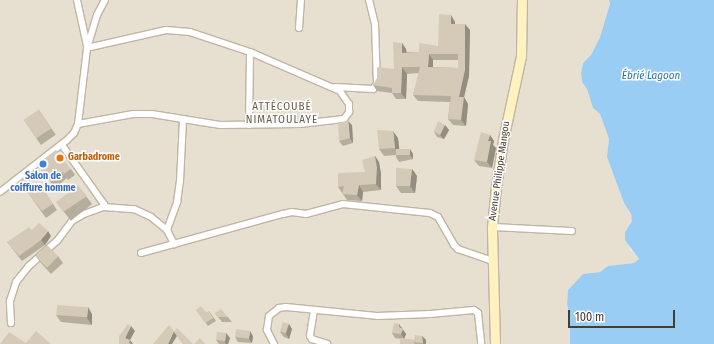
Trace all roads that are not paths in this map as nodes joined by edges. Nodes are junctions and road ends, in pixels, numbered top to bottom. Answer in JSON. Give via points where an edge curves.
{"nodes":[{"id":1,"x":77,"y":0,"type":"edge"},
{"id":2,"x":105,"y":0,"type":"edge"},
{"id":3,"x":301,"y":0,"type":"edge"},
{"id":4,"x":369,"y":0,"type":"edge"},
{"id":5,"x":522,"y":0,"type":"edge"},
{"id":6,"x":299,"y":28,"type":"dead end"},
{"id":7,"x":88,"y":48,"type":"junction"},
{"id":8,"x":250,"y":52,"type":"junction"},
{"id":9,"x":330,"y":87,"type":"junction"},
{"id":10,"x":183,"y":119,"type":"junction"},
{"id":11,"x":78,"y":124,"type":"junction"},
{"id":12,"x":249,"y":125,"type":"junction"},
{"id":13,"x":62,"y":145,"type":"junction"},
{"id":14,"x":0,"y":192,"type":"edge"},
{"id":15,"x":103,"y":207,"type":"junction"},
{"id":16,"x":492,"y":227,"type":"junction"},
{"id":17,"x":167,"y":230,"type":"junction"},
{"id":18,"x":572,"y":231,"type":"dead end"},
{"id":19,"x":174,"y":244,"type":"junction"},
{"id":20,"x":141,"y":253,"type":"dead end"},
{"id":21,"x":494,"y":261,"type":"junction"},
{"id":22,"x":314,"y":310,"type":"junction"},
{"id":23,"x":10,"y":323,"type":"dead end"},
{"id":24,"x":274,"y":344,"type":"edge"},
{"id":25,"x":327,"y":344,"type":"edge"},
{"id":26,"x":481,"y":344,"type":"edge"},
{"id":27,"x":495,"y":344,"type":"edge"}],
"edges":[{"from":1,"to":7,"type":"street"},
{"from":2,"to":7,"type":"street","via":[[97,15]]},
{"from":3,"to":6,"type":"street"},
{"from":4,"to":9,"type":"street","via":[[375,24],[377,84],[373,89],[364,90]]},
{"from":5,"to":16,"type":"street","name":"Avenue Philippe Mangou","via":[[521,56],[503,140]]},
{"from":7,"to":8,"type":"street","via":[[166,30],[190,32]]},
{"from":7,"to":11,"type":"street"},
{"from":8,"to":9,"type":"street"},
{"from":8,"to":12,"type":"street"},
{"from":9,"to":12,"type":"street","via":[[340,91],[349,104],[349,112],[344,119],[300,124]]},
{"from":10,"to":11,"type":"street","via":[[133,114]]},
{"from":10,"to":12,"type":"street"},
{"from":10,"to":17,"type":"street","via":[[177,202]]},
{"from":11,"to":13,"type":"street","via":[[71,137]]},
{"from":13,"to":14,"type":"street"},
{"from":13,"to":15,"type":"street","via":[[104,204]]},
{"from":15,"to":17,"type":"street","via":[[134,209],[151,217]]},
{"from":15,"to":23,"type":"street","via":[[72,222],[53,245],[21,275],[12,291]]},
{"from":16,"to":18,"type":"street"},
{"from":16,"to":21,"type":"street","name":"Avenue Philippe Mangou"},
{"from":17,"to":19,"type":"street"},
{"from":19,"to":20,"type":"street"},
{"from":19,"to":21,"type":"street","via":[[283,214],[306,214],[343,204],[430,213],[438,217],[458,249]]},
{"from":21,"to":27,"type":"street","name":"Avenue Philippe Mangou"},
{"from":22,"to":24,"type":"street","via":[[286,307],[273,311],[269,316],[267,330]]},
{"from":22,"to":25,"type":"street","via":[[310,336]]},
{"from":22,"to":26,"type":"street","via":[[377,316],[474,310],[478,313]]}]}
